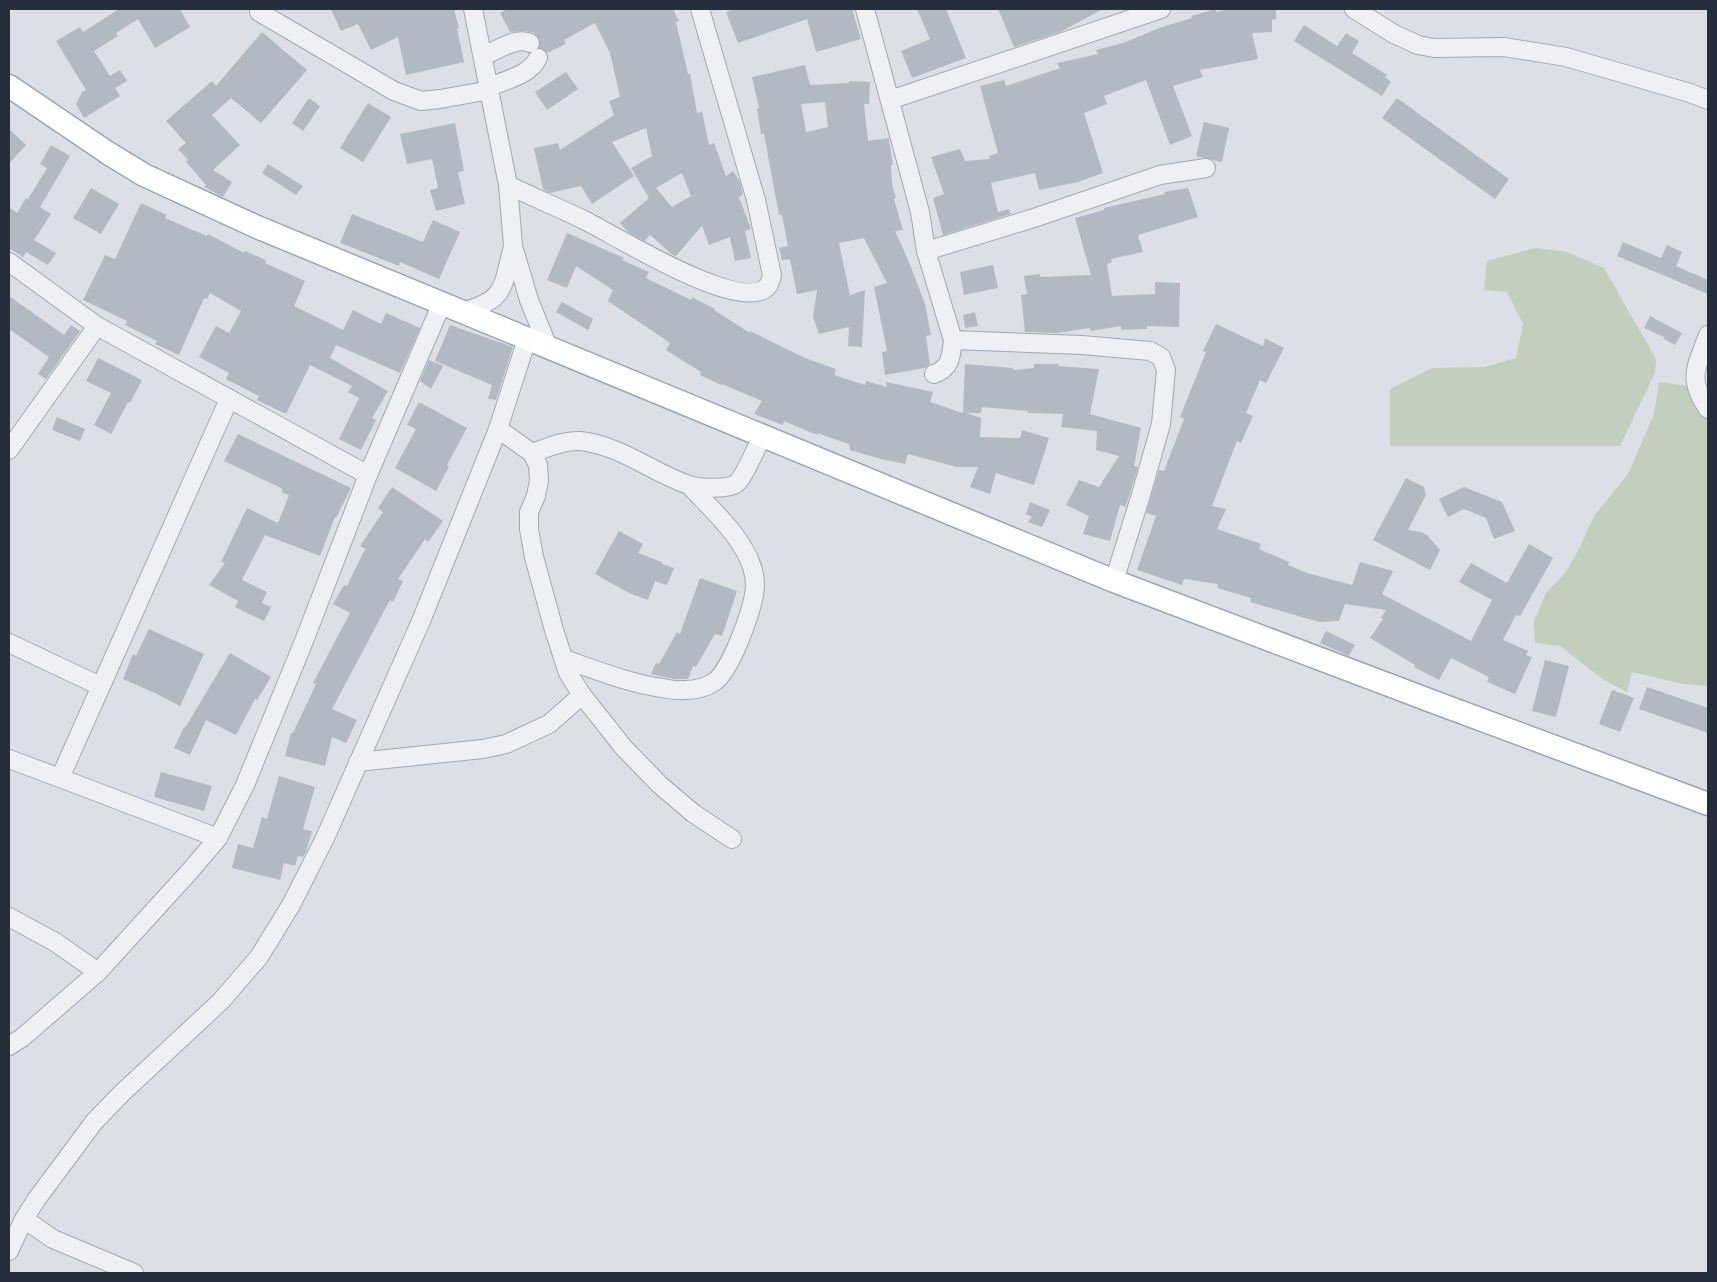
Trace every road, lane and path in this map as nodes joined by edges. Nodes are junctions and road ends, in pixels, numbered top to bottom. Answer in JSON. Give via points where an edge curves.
{"nodes":[{"id":1,"x":473,"y":9,"type":"edge"},
{"id":2,"x":700,"y":9,"type":"edge"},
{"id":3,"x":865,"y":9,"type":"edge"},
{"id":4,"x":1161,"y":9,"type":"edge"},
{"id":5,"x":1354,"y":9,"type":"edge"},
{"id":6,"x":259,"y":12,"type":"dead end"},
{"id":7,"x":483,"y":56,"type":"junction"},
{"id":8,"x":9,"y":86,"type":"edge"},
{"id":9,"x":489,"y":88,"type":"junction"},
{"id":10,"x":890,"y":100,"type":"junction"},
{"id":11,"x":1708,"y":100,"type":"edge"},
{"id":12,"x":1206,"y":168,"type":"dead end"},
{"id":13,"x":508,"y":185,"type":"junction"},
{"id":14,"x":513,"y":246,"type":"junction"},
{"id":15,"x":926,"y":251,"type":"junction"},
{"id":16,"x":9,"y":262,"type":"edge"},
{"id":17,"x":442,"y":303,"type":"junction"},
{"id":18,"x":464,"y":311,"type":"junction"},
{"id":19,"x":97,"y":326,"type":"junction"},
{"id":20,"x":1708,"y":336,"type":"edge"},
{"id":21,"x":527,"y":338,"type":"junction"},
{"id":22,"x":953,"y":340,"type":"junction"},
{"id":23,"x":548,"y":346,"type":"junction"},
{"id":24,"x":934,"y":374,"type":"dead end"},
{"id":25,"x":229,"y":399,"type":"junction"},
{"id":26,"x":1708,"y":409,"type":"edge"},
{"id":27,"x":498,"y":429,"type":"junction"},
{"id":28,"x":762,"y":436,"type":"junction"},
{"id":29,"x":9,"y":450,"type":"edge"},
{"id":30,"x":532,"y":453,"type":"junction"},
{"id":31,"x":368,"y":475,"type":"junction"},
{"id":32,"x":690,"y":486,"type":"junction"},
{"id":33,"x":1114,"y":581,"type":"junction"},
{"id":34,"x":9,"y":643,"type":"edge"},
{"id":35,"x":564,"y":659,"type":"junction"},
{"id":36,"x":100,"y":686,"type":"junction"},
{"id":37,"x":582,"y":695,"type":"junction"},
{"id":38,"x":9,"y":759,"type":"edge"},
{"id":39,"x":358,"y":762,"type":"junction"},
{"id":40,"x":60,"y":778,"type":"junction"},
{"id":41,"x":1708,"y":804,"type":"edge"},
{"id":42,"x":218,"y":838,"type":"junction"},
{"id":43,"x":732,"y":839,"type":"dead end"},
{"id":44,"x":9,"y":917,"type":"edge"},
{"id":45,"x":98,"y":972,"type":"junction"},
{"id":46,"x":9,"y":1046,"type":"edge"},
{"id":47,"x":24,"y":1219,"type":"junction"},
{"id":48,"x":9,"y":1252,"type":"edge"},
{"id":49,"x":134,"y":1273,"type":"edge"}],
"edges":[{"from":1,"to":7,"type":"street"},
{"from":2,"to":13,"type":"street","via":[[756,200],[772,275],[769,285],[763,290],[750,292],[720,287],[670,267],[584,220]]},
{"from":3,"to":10,"type":"street"},
{"from":4,"to":10,"type":"street"},
{"from":5,"to":11,"type":"street","via":[[1418,45],[1434,48],[1504,47],[1566,57]]},
{"from":6,"to":9,"type":"street","via":[[394,91],[421,101]]},
{"from":7,"to":9,"type":"street"},
{"from":7,"to":9,"type":"street","via":[[524,40],[534,50],[534,66]]},
{"from":8,"to":17,"type":"main road","via":[[144,175],[257,227]]},
{"from":9,"to":13,"type":"street"},
{"from":10,"to":15,"type":"street","via":[[920,212]]},
{"from":12,"to":15,"type":"street","via":[[1160,175]]},
{"from":13,"to":14,"type":"street"},
{"from":14,"to":18,"type":"street","via":[[497,296],[490,303]]},
{"from":14,"to":23,"type":"street","via":[[529,300]]},
{"from":15,"to":22,"type":"street"},
{"from":16,"to":19,"type":"street"},
{"from":17,"to":18,"type":"main road"},
{"from":17,"to":31,"type":"street"},
{"from":18,"to":21,"type":"main road"},
{"from":19,"to":25,"type":"street"},
{"from":19,"to":29,"type":"street"},
{"from":20,"to":26,"type":"street","via":[[1695,376],[1698,394]]},
{"from":21,"to":23,"type":"main road"},
{"from":21,"to":27,"type":"street"},
{"from":22,"to":24,"type":"street","via":[[947,365]]},
{"from":22,"to":33,"type":"street","via":[[1092,346],[1150,351],[1161,357],[1166,370],[1161,424]]},
{"from":23,"to":28,"type":"main road"},
{"from":25,"to":31,"type":"street"},
{"from":25,"to":36,"type":"street"},
{"from":27,"to":30,"type":"street"},
{"from":27,"to":39,"type":"street","via":[[421,620]]},
{"from":28,"to":32,"type":"street","via":[[737,484],[728,488]]},
{"from":28,"to":33,"type":"main road"},
{"from":30,"to":32,"type":"street","via":[[579,441],[601,446]]},
{"from":30,"to":35,"type":"street","via":[[538,466],[539,480],[529,512],[529,529]]},
{"from":31,"to":42,"type":"street","via":[[245,785]]},
{"from":32,"to":35,"type":"street","via":[[729,529],[752,568],[753,600],[724,673],[699,689],[682,691],[639,684]]},
{"from":33,"to":41,"type":"main road"},
{"from":34,"to":36,"type":"street"},
{"from":35,"to":37,"type":"street","via":[[568,673]]},
{"from":36,"to":40,"type":"street"},
{"from":37,"to":39,"type":"street","via":[[549,724],[506,744]]},
{"from":37,"to":43,"type":"street","via":[[624,748],[660,785]]},
{"from":38,"to":40,"type":"street"},
{"from":39,"to":47,"type":"street","via":[[291,905],[259,957],[220,1001],[94,1122]]},
{"from":40,"to":42,"type":"street"},
{"from":42,"to":45,"type":"street"},
{"from":44,"to":45,"type":"street","via":[[55,942]]},
{"from":45,"to":46,"type":"street"},
{"from":47,"to":48,"type":"street"},
{"from":47,"to":49,"type":"street","via":[[52,1239]]}]}
